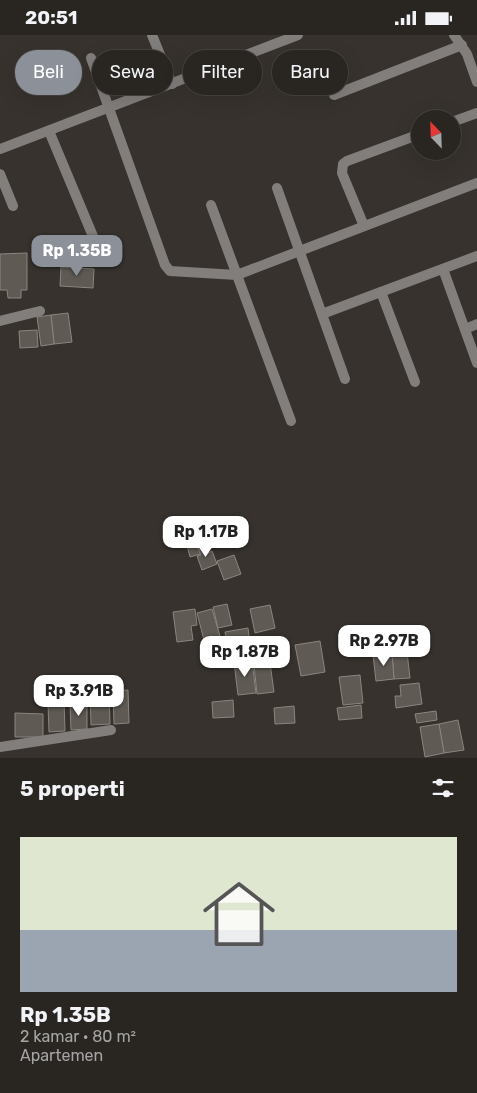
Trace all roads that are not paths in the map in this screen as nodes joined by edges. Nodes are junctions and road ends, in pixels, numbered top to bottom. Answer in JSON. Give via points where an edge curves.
{"nodes":[{"id":1,"x":152,"y":35,"type":"edge"},
{"id":2,"x":298,"y":35,"type":"edge"},
{"id":3,"x":454,"y":35,"type":"edge"},
{"id":4,"x":462,"y":45,"type":"junction"},
{"id":5,"x":158,"y":50,"type":"edge"},
{"id":6,"x":91,"y":58,"type":"dead end"},
{"id":7,"x":477,"y":82,"type":"edge"},
{"id":8,"x":173,"y":84,"type":"edge"},
{"id":9,"x":348,"y":90,"type":"edge"},
{"id":10,"x":144,"y":95,"type":"edge"},
{"id":11,"x":110,"y":108,"type":"junction"},
{"id":12,"x":477,"y":113,"type":"edge"},
{"id":13,"x":461,"y":119,"type":"edge"},
{"id":14,"x":49,"y":131,"type":"junction"},
{"id":15,"x":411,"y":137,"type":"edge"},
{"id":16,"x":0,"y":149,"type":"edge"},
{"id":17,"x":0,"y":174,"type":"edge"},
{"id":18,"x":477,"y":183,"type":"edge"},
{"id":19,"x":277,"y":188,"type":"dead end"},
{"id":20,"x":211,"y":205,"type":"dead end"},
{"id":21,"x":12,"y":207,"type":"dead end"},
{"id":22,"x":364,"y":226,"type":"junction"},
{"id":23,"x":300,"y":251,"type":"junction"},
{"id":24,"x":100,"y":253,"type":"dead end"},
{"id":25,"x":477,"y":256,"type":"edge"},
{"id":26,"x":443,"y":269,"type":"junction"},
{"id":27,"x":238,"y":275,"type":"junction"},
{"id":28,"x":381,"y":292,"type":"junction"},
{"id":29,"x":40,"y":311,"type":"dead end"},
{"id":30,"x":322,"y":315,"type":"junction"},
{"id":31,"x":0,"y":321,"type":"edge"},
{"id":32,"x":477,"y":324,"type":"edge"},
{"id":33,"x":465,"y":329,"type":"junction"},
{"id":34,"x":477,"y":363,"type":"edge"},
{"id":35,"x":345,"y":379,"type":"dead end"},
{"id":36,"x":415,"y":382,"type":"dead end"},
{"id":37,"x":290,"y":421,"type":"dead end"},
{"id":38,"x":111,"y":730,"type":"dead end"},
{"id":39,"x":0,"y":747,"type":"edge"}],
"edges":[{"from":1,"to":5,"type":"street"},
{"from":2,"to":8,"type":"street"},
{"from":3,"to":4,"type":"street"},
{"from":4,"to":7,"type":"street"},
{"from":4,"to":9,"type":"street"},
{"from":6,"to":11,"type":"street"},
{"from":10,"to":11,"type":"street"},
{"from":11,"to":14,"type":"street"},
{"from":11,"to":27,"type":"street","via":[[168,268]]},
{"from":12,"to":13,"type":"street"},
{"from":14,"to":16,"type":"street"},
{"from":14,"to":24,"type":"street"},
{"from":15,"to":22,"type":"street","via":[[343,164],[342,173]]},
{"from":17,"to":21,"type":"street"},
{"from":18,"to":22,"type":"street"},
{"from":19,"to":23,"type":"street"},
{"from":20,"to":27,"type":"street"},
{"from":22,"to":23,"type":"street"},
{"from":23,"to":27,"type":"street"},
{"from":23,"to":30,"type":"street"},
{"from":25,"to":26,"type":"street"},
{"from":26,"to":28,"type":"street"},
{"from":26,"to":33,"type":"street"},
{"from":27,"to":37,"type":"street"},
{"from":28,"to":30,"type":"street"},
{"from":28,"to":36,"type":"street"},
{"from":29,"to":31,"type":"street"},
{"from":30,"to":35,"type":"street"},
{"from":32,"to":33,"type":"street"},
{"from":33,"to":34,"type":"street"},
{"from":38,"to":39,"type":"street"}]}
